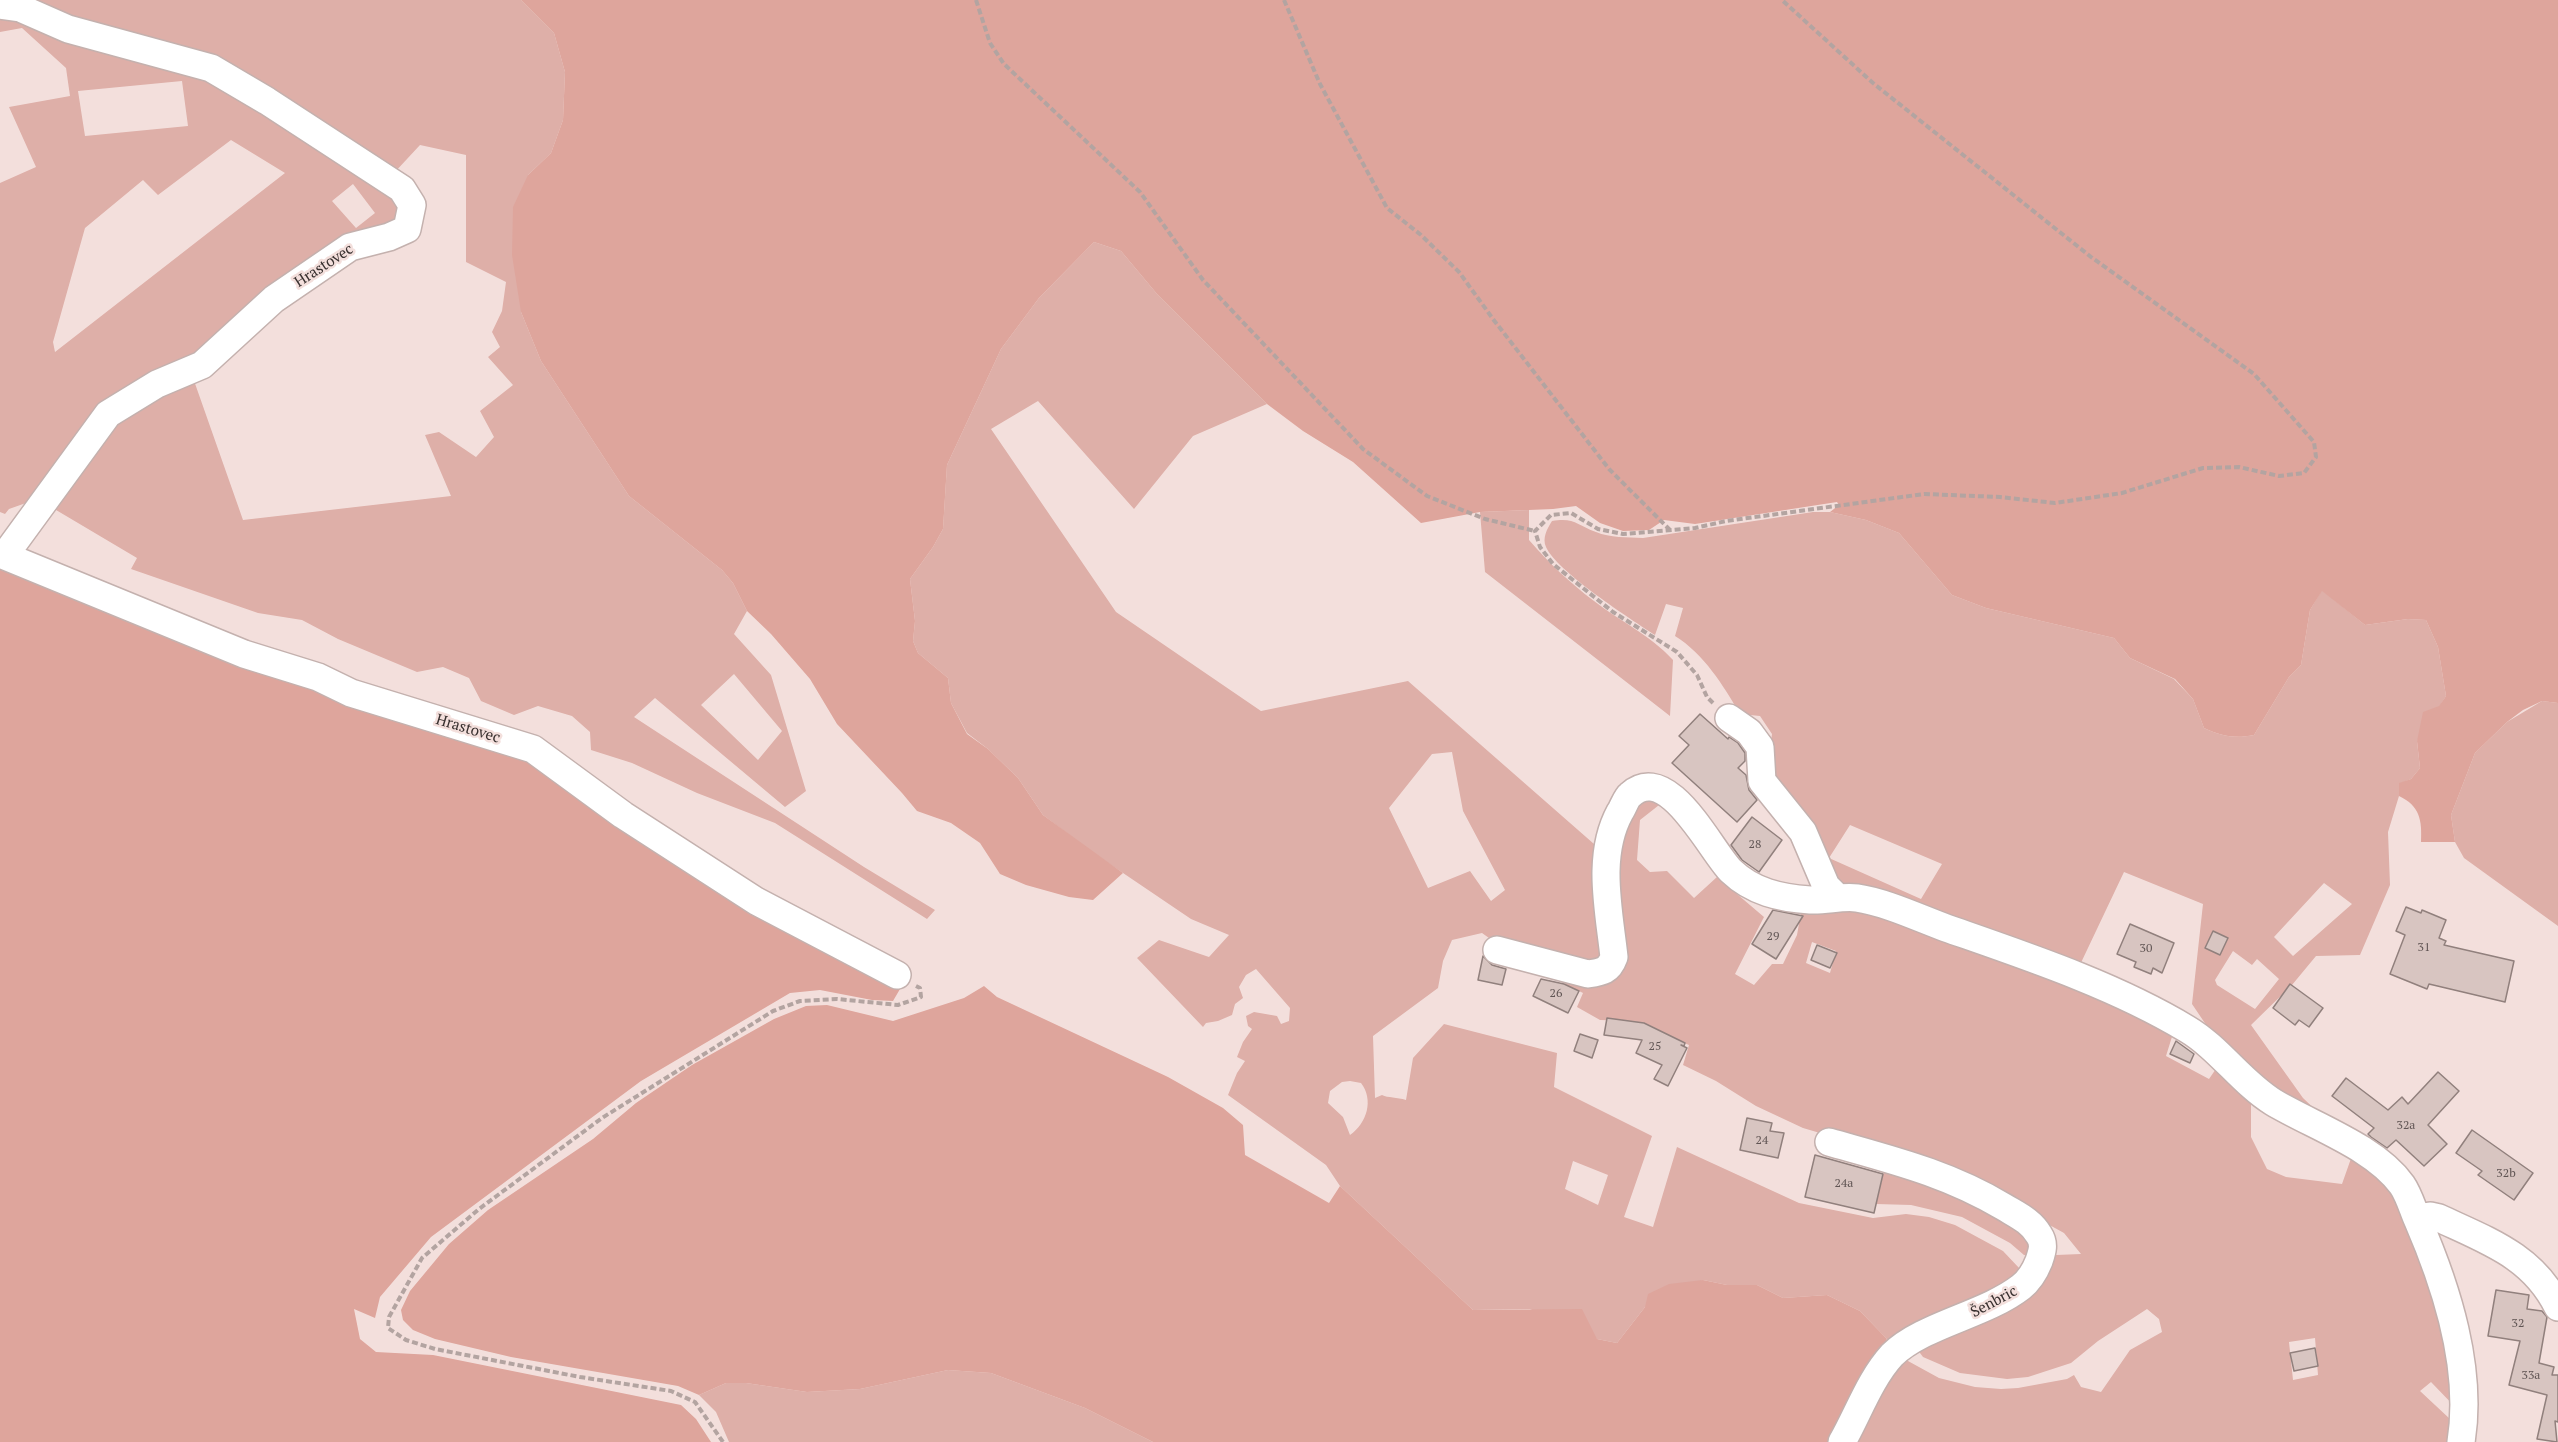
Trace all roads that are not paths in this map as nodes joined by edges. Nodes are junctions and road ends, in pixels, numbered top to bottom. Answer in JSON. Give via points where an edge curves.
{"nodes":[{"id":1,"x":0,"y":5,"type":"edge"},
{"id":2,"x":2,"y":555,"type":"edge"},
{"id":3,"x":1729,"y":718,"type":"road end"},
{"id":4,"x":1838,"y":898,"type":"junction"},
{"id":5,"x":1497,"y":950,"type":"dead end"},
{"id":6,"x":897,"y":975,"type":"road end"},
{"id":7,"x":1829,"y":1142,"type":"dead end"},
{"id":8,"x":2417,"y":1218,"type":"junction"},
{"id":9,"x":2558,"y":1307,"type":"edge"},
{"id":10,"x":1842,"y":1442,"type":"edge"},
{"id":11,"x":2461,"y":1442,"type":"edge"}],
"edges":[{"from":1,"to":2,"type":"street","name":"Hrastovec","via":[[20,8],[68,29],[211,68],[402,189],[412,205],[408,229],[350,247],[274,299],[202,365],[157,384],[108,414],[47,501]]},
{"from":2,"to":6,"type":"street","name":"Hrastovec","via":[[244,654],[318,676],[351,693],[533,750],[623,815],[756,901]]},
{"from":3,"to":4,"type":"street","via":[[1749,732],[1760,747],[1762,781],[1803,832],[1826,886]]},
{"from":4,"to":5,"type":"street","via":[[1813,901],[1763,893],[1732,872],[1684,806],[1665,791],[1646,788],[1630,795],[1614,824],[1607,854],[1614,957],[1611,966],[1588,974]]},
{"from":4,"to":8,"type":"street","via":[[1858,898],[1997,946],[2132,1000],[2189,1030],[2259,1093],[2383,1164],[2403,1186]]},
{"from":7,"to":10,"type":"street","name":"Šenbric","via":[[1933,1171],[1984,1195],[2028,1221],[2040,1236],[2043,1249],[2034,1272],[2023,1286],[1999,1302],[1914,1340],[1893,1354],[1877,1374]]},
{"from":8,"to":9,"type":"street","via":[[2439,1218],[2504,1248],[2529,1266]]},
{"from":8,"to":11,"type":"street","via":[[2452,1317],[2463,1390],[2465,1418]]}]}
